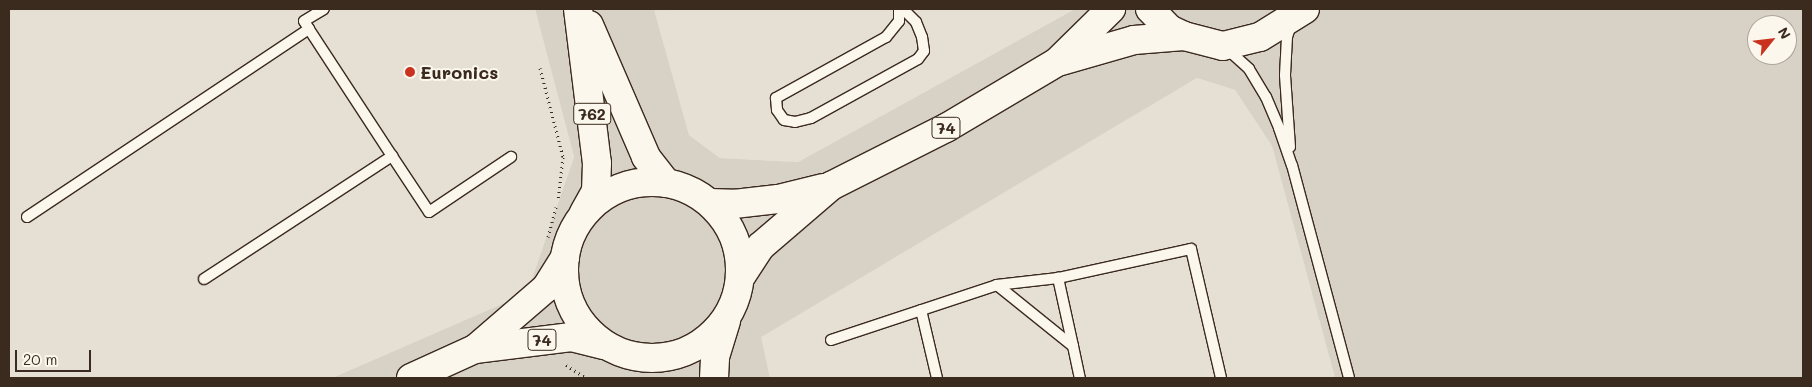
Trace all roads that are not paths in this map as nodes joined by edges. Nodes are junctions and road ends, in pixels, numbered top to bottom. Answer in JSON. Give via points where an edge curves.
{"nodes":[{"id":1,"x":324,"y":9,"type":"edge"},
{"id":2,"x":578,"y":9,"type":"edge"},
{"id":3,"x":582,"y":9,"type":"edge"},
{"id":4,"x":899,"y":9,"type":"edge"},
{"id":5,"x":903,"y":9,"type":"edge"},
{"id":6,"x":1111,"y":9,"type":"edge"},
{"id":7,"x":1150,"y":9,"type":"edge"},
{"id":8,"x":1299,"y":13,"type":"edge"},
{"id":9,"x":309,"y":29,"type":"junction"},
{"id":10,"x":1184,"y":36,"type":"junction"},
{"id":11,"x":1223,"y":46,"type":"junction"},
{"id":12,"x":1058,"y":62,"type":"junction"},
{"id":13,"x":392,"y":156,"type":"junction"},
{"id":14,"x":511,"y":157,"type":"dead end"},
{"id":15,"x":1292,"y":165,"type":"junction"},
{"id":16,"x":666,"y":183,"type":"junction"},
{"id":17,"x":831,"y":186,"type":"junction"},
{"id":18,"x":710,"y":203,"type":"junction"},
{"id":19,"x":27,"y":217,"type":"dead end"},
{"id":20,"x":582,"y":217,"type":"junction"},
{"id":21,"x":556,"y":251,"type":"junction"},
{"id":22,"x":740,"y":278,"type":"junction"},
{"id":23,"x":1058,"y":278,"type":"junction"},
{"id":24,"x":204,"y":279,"type":"dead end"},
{"id":25,"x":997,"y":285,"type":"junction"},
{"id":26,"x":921,"y":310,"type":"junction"},
{"id":27,"x":727,"y":317,"type":"junction"},
{"id":28,"x":831,"y":340,"type":"dead end"},
{"id":29,"x":1074,"y":346,"type":"junction"},
{"id":30,"x":475,"y":349,"type":"junction"},
{"id":31,"x":619,"y":351,"type":"junction"},
{"id":32,"x":411,"y":378,"type":"edge"},
{"id":33,"x":649,"y":378,"type":"edge"},
{"id":34,"x":714,"y":378,"type":"edge"},
{"id":35,"x":937,"y":378,"type":"edge"},
{"id":36,"x":1080,"y":378,"type":"edge"},
{"id":37,"x":1221,"y":378,"type":"edge"},
{"id":38,"x":1349,"y":378,"type":"edge"}],
"edges":[{"from":1,"to":9,"type":"lane","via":[[304,21]]},
{"from":2,"to":20,"type":"main road","number":"762","via":[[597,163],[596,191]]},
{"from":3,"to":16,"type":"main road","number":"762","via":[[646,157]]},
{"from":4,"to":5,"type":"lane","via":[[898,21],[886,37],[776,98],[777,110],[784,120],[795,122],[811,118],[918,59],[924,51],[922,37],[916,22]]},
{"from":6,"to":12,"type":"main road","number":"74"},
{"from":7,"to":10,"type":"main road","number":"74","via":[[1169,28]]},
{"from":8,"to":11,"type":"main road","number":"74","via":[[1253,40]]},
{"from":8,"to":15,"type":"lane","via":[[1287,37],[1285,74]]},
{"from":9,"to":13,"type":"lane"},
{"from":9,"to":19,"type":"lane"},
{"from":10,"to":11,"type":"main road","number":"74"},
{"from":10,"to":12,"type":"main road","number":"74","via":[[1134,40]]},
{"from":11,"to":15,"type":"lane","via":[[1249,70],[1266,97]]},
{"from":12,"to":17,"type":"main road","number":"74","via":[[946,128]]},
{"from":13,"to":14,"type":"lane","via":[[429,212]]},
{"from":13,"to":24,"type":"lane"},
{"from":15,"to":38,"type":"lane"},
{"from":16,"to":18,"type":"main road","number":"74","via":[[689,190]]},
{"from":16,"to":20,"type":"main road","number":"74","via":[[650,182],[619,188],[592,205]]},
{"from":17,"to":18,"type":"main road","number":"74","via":[[778,199]]},
{"from":17,"to":22,"type":"main road","number":"74","via":[[761,246]]},
{"from":18,"to":22,"type":"main road","number":"74","via":[[730,229],[738,253]]},
{"from":20,"to":21,"type":"main road","number":"74"},
{"from":21,"to":30,"type":"main road","number":"74","via":[[546,288]]},
{"from":21,"to":31,"type":"main road","number":"74","via":[[577,315],[596,338]]},
{"from":22,"to":27,"type":"main road","number":"74"},
{"from":23,"to":25,"type":"lane"},
{"from":23,"to":29,"type":"lane"},
{"from":23,"to":37,"type":"lane","via":[[1191,249]]},
{"from":25,"to":26,"type":"lane"},
{"from":25,"to":29,"type":"lane"},
{"from":26,"to":28,"type":"lane"},
{"from":26,"to":35,"type":"lane"},
{"from":27,"to":31,"type":"main road","number":"74","via":[[717,330],[692,349],[661,358]]},
{"from":27,"to":34,"type":"main road","via":[[715,357]]},
{"from":29,"to":36,"type":"lane"},
{"from":30,"to":31,"type":"main road","number":"74","via":[[571,337]]},
{"from":30,"to":32,"type":"main road","number":"74"},
{"from":31,"to":33,"type":"main road"}]}
